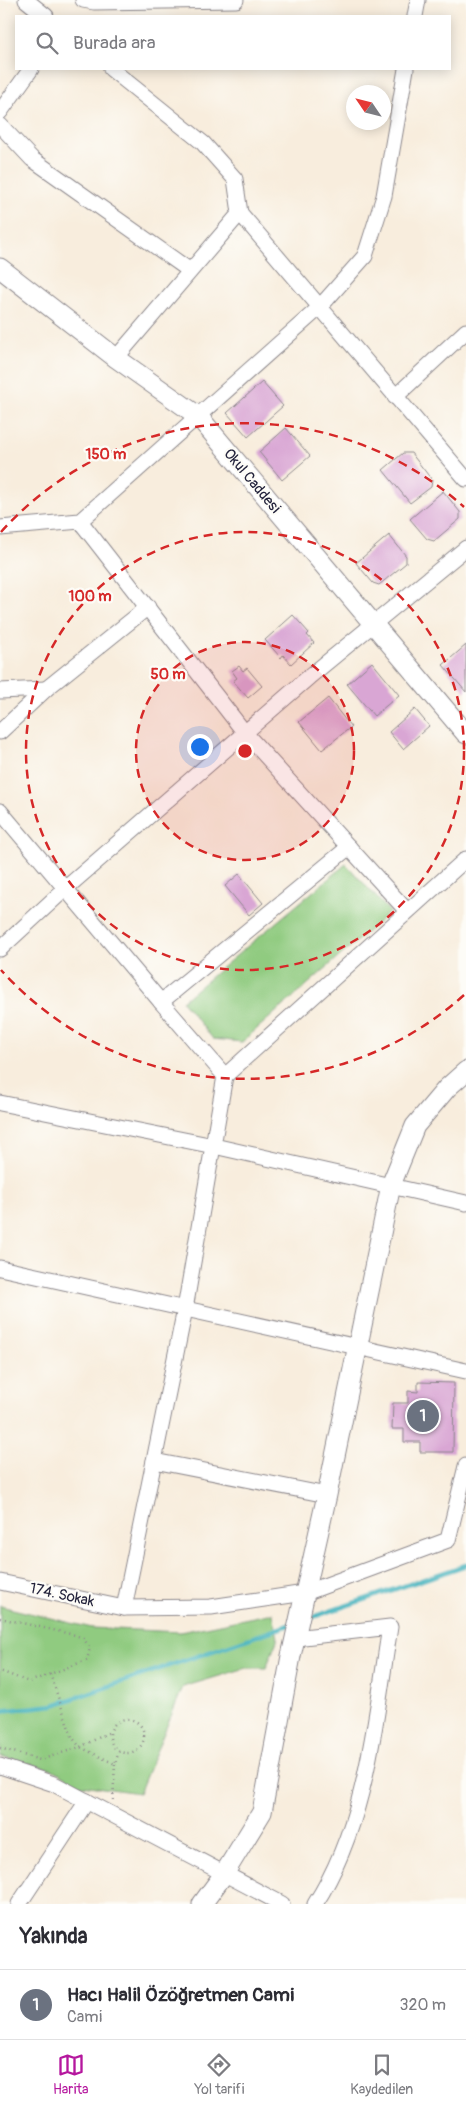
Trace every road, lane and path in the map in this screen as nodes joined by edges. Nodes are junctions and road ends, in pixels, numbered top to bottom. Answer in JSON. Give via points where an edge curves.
{"nodes":[{"id":1,"x":26,"y":0,"type":"edge"},
{"id":2,"x":83,"y":0,"type":"edge"},
{"id":3,"x":236,"y":0,"type":"edge"},
{"id":4,"x":418,"y":0,"type":"edge"},
{"id":5,"x":45,"y":15,"type":"edge"},
{"id":6,"x":415,"y":15,"type":"edge"},
{"id":7,"x":30,"y":70,"type":"edge"},
{"id":8,"x":112,"y":70,"type":"edge"},
{"id":9,"x":406,"y":70,"type":"edge"},
{"id":10,"x":0,"y":112,"type":"edge"},
{"id":11,"x":0,"y":126,"type":"edge"},
{"id":12,"x":240,"y":212,"type":"junction"},
{"id":13,"x":0,"y":268,"type":"edge"},
{"id":14,"x":189,"y":270,"type":"junction"},
{"id":15,"x":319,"y":308,"type":"junction"},
{"id":16,"x":466,"y":331,"type":"edge"},
{"id":17,"x":116,"y":358,"type":"junction"},
{"id":18,"x":396,"y":397,"type":"junction"},
{"id":19,"x":198,"y":416,"type":"junction"},
{"id":20,"x":466,"y":479,"type":"edge"},
{"id":21,"x":80,"y":521,"type":"junction"},
{"id":22,"x":0,"y":528,"type":"edge"},
{"id":23,"x":466,"y":548,"type":"edge"},
{"id":24,"x":148,"y":607,"type":"junction"},
{"id":25,"x":373,"y":624,"type":"junction"},
{"id":26,"x":46,"y":689,"type":"junction"},
{"id":27,"x":0,"y":691,"type":"edge"},
{"id":28,"x":0,"y":732,"type":"edge"},
{"id":29,"x":245,"y":733,"type":"junction"},
{"id":30,"x":466,"y":734,"type":"edge"},
{"id":31,"x":0,"y":811,"type":"edge"},
{"id":32,"x":349,"y":847,"type":"junction"},
{"id":33,"x":466,"y":859,"type":"edge"},
{"id":34,"x":66,"y":888,"type":"junction"},
{"id":35,"x":408,"y":912,"type":"junction"},
{"id":36,"x":0,"y":949,"type":"edge"},
{"id":37,"x":161,"y":1002,"type":"junction"},
{"id":38,"x":466,"y":1071,"type":"edge"},
{"id":39,"x":225,"y":1076,"type":"junction"},
{"id":40,"x":0,"y":1103,"type":"edge"},
{"id":41,"x":214,"y":1146,"type":"junction"},
{"id":42,"x":391,"y":1185,"type":"junction"},
{"id":43,"x":466,"y":1203,"type":"edge"},
{"id":44,"x":0,"y":1268,"type":"edge"},
{"id":45,"x":185,"y":1309,"type":"junction"},
{"id":46,"x":358,"y":1347,"type":"junction"},
{"id":47,"x":466,"y":1371,"type":"edge"},
{"id":48,"x":154,"y":1461,"type":"junction"},
{"id":49,"x":466,"y":1466,"type":"edge"},
{"id":50,"x":327,"y":1495,"type":"junction"},
{"id":51,"x":0,"y":1582,"type":"edge"},
{"id":52,"x":304,"y":1599,"type":"junction"},
{"id":53,"x":124,"y":1608,"type":"junction"},
{"id":54,"x":0,"y":1618,"type":"edge"},
{"id":55,"x":293,"y":1647,"type":"junction"},
{"id":56,"x":0,"y":1671,"type":"edge"},
{"id":57,"x":50,"y":1674,"type":"junction"},
{"id":58,"x":110,"y":1732,"type":"junction"},
{"id":59,"x":80,"y":1747,"type":"junction"},
{"id":60,"x":0,"y":1748,"type":"edge"},
{"id":61,"x":119,"y":1751,"type":"junction"},
{"id":62,"x":115,"y":1764,"type":"junction"},
{"id":63,"x":0,"y":1766,"type":"edge"},
{"id":64,"x":88,"y":1801,"type":"junction"},
{"id":65,"x":113,"y":1816,"type":"junction"},
{"id":66,"x":224,"y":1874,"type":"junction"},
{"id":67,"x":19,"y":1904,"type":"edge"},
{"id":68,"x":202,"y":1904,"type":"edge"},
{"id":69,"x":282,"y":1904,"type":"edge"},
{"id":70,"x":315,"y":1904,"type":"edge"}],
"edges":[{"from":1,"to":5,"type":"street"},
{"from":2,"to":3,"type":"street"},
{"from":4,"to":6,"type":"street"},
{"from":7,"to":10,"type":"street"},
{"from":8,"to":12,"type":"street","via":[[203,143],[235,179]]},
{"from":9,"to":15,"type":"street","via":[[384,196],[365,256]]},
{"from":11,"to":14,"type":"street","via":[[32,159]]},
{"from":12,"to":14,"type":"street"},
{"from":12,"to":15,"type":"street"},
{"from":13,"to":17,"type":"street","name":"Okul Caddesi"},
{"from":14,"to":17,"type":"street"},
{"from":15,"to":18,"type":"street"},
{"from":15,"to":19,"type":"street"},
{"from":16,"to":18,"type":"street"},
{"from":17,"to":19,"type":"street","name":"Okul Caddesi"},
{"from":18,"to":20,"type":"street"},
{"from":19,"to":21,"type":"street"},
{"from":19,"to":25,"type":"street","name":"Okul Caddesi"},
{"from":21,"to":22,"type":"street"},
{"from":21,"to":24,"type":"street"},
{"from":23,"to":25,"type":"street"},
{"from":24,"to":26,"type":"street"},
{"from":24,"to":29,"type":"street"},
{"from":25,"to":29,"type":"street"},
{"from":25,"to":30,"type":"street","name":"Okul Caddesi"},
{"from":26,"to":27,"type":"street"},
{"from":26,"to":28,"type":"street"},
{"from":29,"to":32,"type":"street"},
{"from":29,"to":34,"type":"street"},
{"from":31,"to":34,"type":"street"},
{"from":32,"to":35,"type":"street"},
{"from":32,"to":37,"type":"street"},
{"from":33,"to":35,"type":"street"},
{"from":34,"to":36,"type":"street"},
{"from":34,"to":37,"type":"street"},
{"from":35,"to":39,"type":"street"},
{"from":37,"to":39,"type":"street"},
{"from":38,"to":42,"type":"street","via":[[415,1126]]},
{"from":39,"to":41,"type":"street"},
{"from":40,"to":41,"type":"street"},
{"from":41,"to":42,"type":"street"},
{"from":41,"to":45,"type":"street"},
{"from":42,"to":43,"type":"street"},
{"from":42,"to":46,"type":"street"},
{"from":44,"to":45,"type":"street"},
{"from":45,"to":46,"type":"street"},
{"from":45,"to":48,"type":"street"},
{"from":46,"to":47,"type":"street"},
{"from":46,"to":50,"type":"street"},
{"from":48,"to":50,"type":"street"},
{"from":48,"to":53,"type":"street"},
{"from":49,"to":52,"type":"street","name":"174. Sokak","via":[[448,1540]]},
{"from":50,"to":52,"type":"street"},
{"from":51,"to":53,"type":"street","name":"174. Sokak"},
{"from":52,"to":53,"type":"street","name":"174. Sokak","via":[[211,1607]]},
{"from":52,"to":55,"type":"street"},
{"from":54,"to":57,"type":"path","via":[[83,1638],[90,1648],[87,1660]]},
{"from":55,"to":66,"type":"street","via":[[262,1812]]},
{"from":55,"to":70,"type":"street","via":[[390,1626],[365,1773],[353,1821],[340,1860]]},
{"from":56,"to":57,"type":"path","via":[[30,1682]]},
{"from":57,"to":59,"type":"path","via":[[72,1737]]},
{"from":58,"to":59,"type":"path"},
{"from":58,"to":61,"type":"path","via":[[112,1743]]},
{"from":58,"to":61,"type":"path","via":[[121,1720],[132,1720],[141,1726],[144,1737],[139,1747],[130,1752]]},
{"from":59,"to":60,"type":"path","via":[[40,1760]]},
{"from":59,"to":62,"type":"path"},
{"from":61,"to":62,"type":"path"},
{"from":62,"to":65,"type":"path"},
{"from":63,"to":64,"type":"street","via":[[54,1784]]},
{"from":64,"to":65,"type":"street"},
{"from":64,"to":67,"type":"street"},
{"from":65,"to":66,"type":"street"},
{"from":66,"to":68,"type":"street"},
{"from":66,"to":69,"type":"street"}]}
